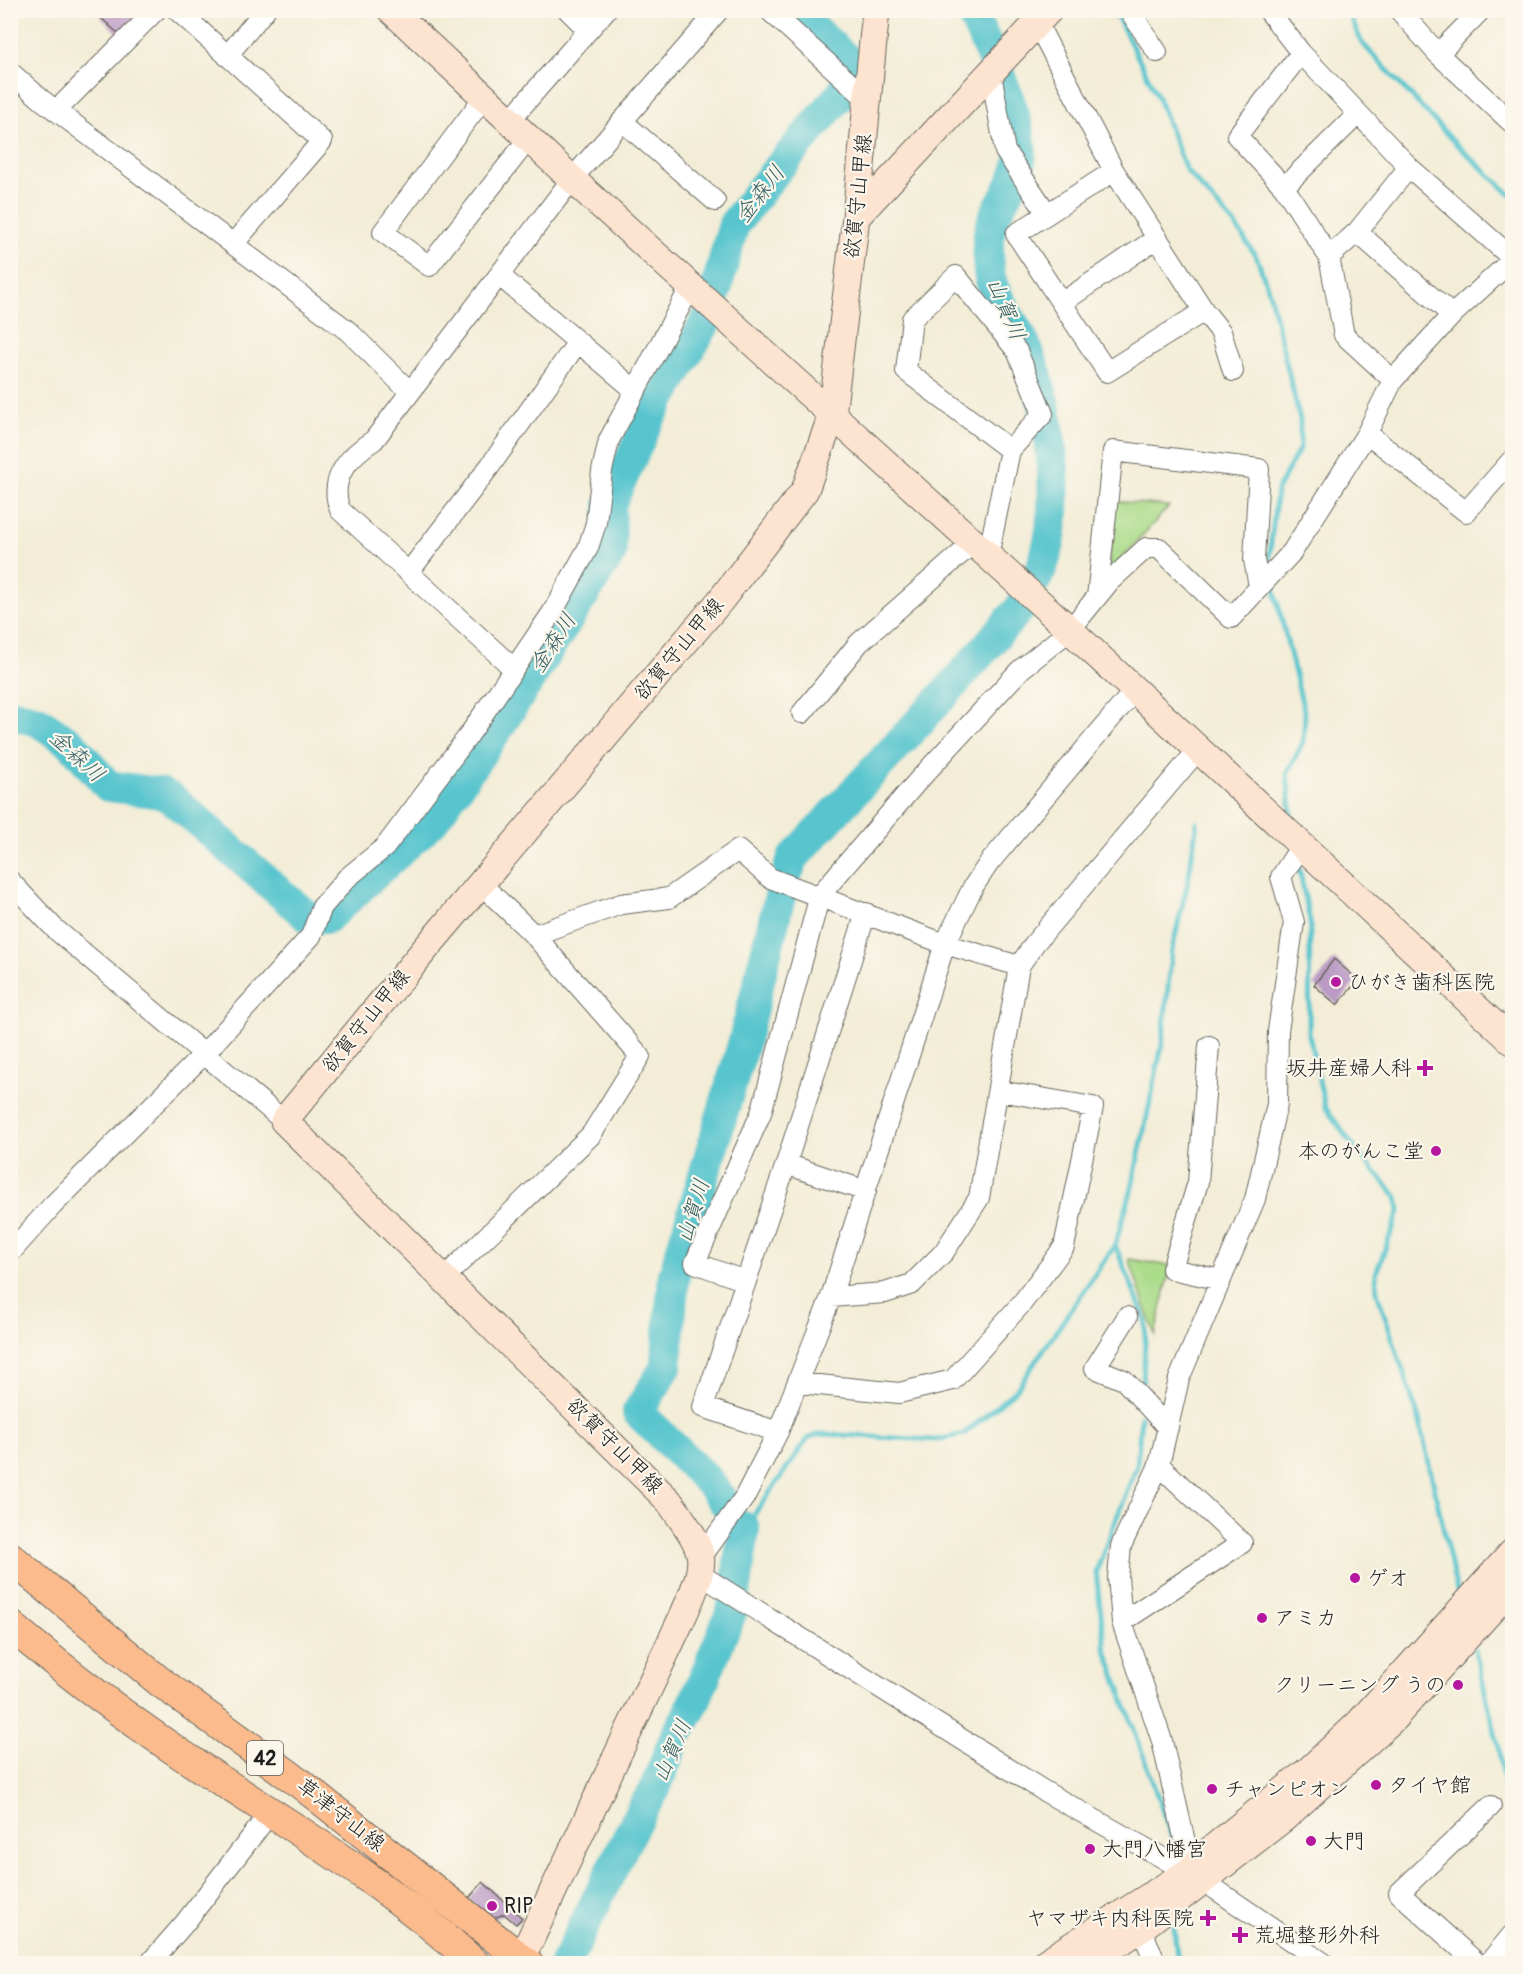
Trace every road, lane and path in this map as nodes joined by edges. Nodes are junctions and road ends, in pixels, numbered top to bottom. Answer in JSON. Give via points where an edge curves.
{"nodes":[{"id":1,"x":156,"y":10,"type":"edge"},
{"id":2,"x":177,"y":10,"type":"edge"},
{"id":3,"x":265,"y":10,"type":"edge"},
{"id":4,"x":568,"y":10,"type":"edge"},
{"id":5,"x":606,"y":10,"type":"edge"},
{"id":6,"x":719,"y":10,"type":"edge"},
{"id":7,"x":769,"y":10,"type":"edge"},
{"id":8,"x":876,"y":10,"type":"edge"},
{"id":9,"x":1129,"y":10,"type":"edge"},
{"id":10,"x":1399,"y":10,"type":"edge"},
{"id":11,"x":1481,"y":10,"type":"edge"},
{"id":12,"x":1269,"y":11,"type":"edge"},
{"id":13,"x":404,"y":15,"type":"edge"},
{"id":14,"x":1043,"y":17,"type":"edge"},
{"id":15,"x":588,"y":30,"type":"junction"},
{"id":16,"x":1157,"y":52,"type":"dead end"},
{"id":17,"x":1301,"y":53,"type":"junction"},
{"id":18,"x":1438,"y":54,"type":"junction"},
{"id":19,"x":227,"y":56,"type":"junction"},
{"id":20,"x":10,"y":72,"type":"edge"},
{"id":21,"x":990,"y":73,"type":"junction"},
{"id":22,"x":485,"y":96,"type":"junction"},
{"id":23,"x":868,"y":100,"type":"junction"},
{"id":24,"x":56,"y":111,"type":"junction"},
{"id":25,"x":1358,"y":114,"type":"junction"},
{"id":26,"x":510,"y":120,"type":"junction"},
{"id":27,"x":622,"y":121,"type":"junction"},
{"id":28,"x":1512,"y":122,"type":"edge"},
{"id":29,"x":530,"y":137,"type":"junction"},
{"id":30,"x":1409,"y":167,"type":"junction"},
{"id":31,"x":1114,"y":171,"type":"junction"},
{"id":32,"x":572,"y":179,"type":"junction"},
{"id":33,"x":1284,"y":187,"type":"junction"},
{"id":34,"x":715,"y":201,"type":"dead end"},
{"id":35,"x":1046,"y":212,"type":"junction"},
{"id":36,"x":856,"y":217,"type":"junction"},
{"id":37,"x":1357,"y":232,"type":"junction"},
{"id":38,"x":1157,"y":238,"type":"junction"},
{"id":39,"x":234,"y":243,"type":"junction"},
{"id":40,"x":1329,"y":257,"type":"junction"},
{"id":41,"x":1509,"y":269,"type":"edge"},
{"id":42,"x":500,"y":276,"type":"junction"},
{"id":43,"x":690,"y":286,"type":"junction"},
{"id":44,"x":1063,"y":302,"type":"junction"},
{"id":45,"x":1204,"y":311,"type":"junction"},
{"id":46,"x":1452,"y":315,"type":"junction"},
{"id":47,"x":578,"y":342,"type":"junction"},
{"id":48,"x":1233,"y":371,"type":"dead end"},
{"id":49,"x":1393,"y":380,"type":"junction"},
{"id":50,"x":636,"y":391,"type":"junction"},
{"id":51,"x":410,"y":392,"type":"junction"},
{"id":52,"x":832,"y":415,"type":"junction"},
{"id":53,"x":1367,"y":433,"type":"junction"},
{"id":54,"x":1010,"y":450,"type":"junction"},
{"id":55,"x":1512,"y":460,"type":"edge"},
{"id":56,"x":981,"y":550,"type":"junction"},
{"id":57,"x":409,"y":572,"type":"junction"},
{"id":58,"x":1263,"y":582,"type":"junction"},
{"id":59,"x":1097,"y":598,"type":"junction"},
{"id":60,"x":1070,"y":630,"type":"junction"},
{"id":61,"x":513,"y":668,"type":"junction"},
{"id":62,"x":1134,"y":691,"type":"junction"},
{"id":63,"x":802,"y":713,"type":"dead end"},
{"id":64,"x":1197,"y":751,"type":"junction"},
{"id":65,"x":1302,"y":846,"type":"junction"},
{"id":66,"x":10,"y":881,"type":"edge"},
{"id":67,"x":482,"y":885,"type":"junction"},
{"id":68,"x":820,"y":895,"type":"junction"},
{"id":69,"x":866,"y":913,"type":"junction"},
{"id":70,"x":534,"y":935,"type":"junction"},
{"id":71,"x":945,"y":944,"type":"junction"},
{"id":72,"x":1019,"y":966,"type":"junction"},
{"id":73,"x":1512,"y":1041,"type":"edge"},
{"id":74,"x":1209,"y":1046,"type":"dead end"},
{"id":75,"x":203,"y":1055,"type":"junction"},
{"id":76,"x":999,"y":1091,"type":"junction"},
{"id":77,"x":284,"y":1121,"type":"junction"},
{"id":78,"x":786,"y":1164,"type":"junction"},
{"id":79,"x":866,"y":1191,"type":"junction"},
{"id":80,"x":10,"y":1253,"type":"edge"},
{"id":81,"x":444,"y":1278,"type":"junction"},
{"id":82,"x":1221,"y":1280,"type":"junction"},
{"id":83,"x":745,"y":1281,"type":"junction"},
{"id":84,"x":831,"y":1297,"type":"junction"},
{"id":85,"x":1127,"y":1317,"type":"dead end"},
{"id":86,"x":799,"y":1383,"type":"junction"},
{"id":87,"x":1168,"y":1428,"type":"junction"},
{"id":88,"x":778,"y":1432,"type":"junction"},
{"id":89,"x":1160,"y":1465,"type":"junction"},
{"id":90,"x":1512,"y":1553,"type":"edge"},
{"id":91,"x":10,"y":1557,"type":"edge"},
{"id":92,"x":702,"y":1566,"type":"junction"},
{"id":93,"x":1512,"y":1587,"type":"edge"},
{"id":94,"x":1122,"y":1622,"type":"junction"},
{"id":95,"x":10,"y":1625,"type":"edge"},
{"id":96,"x":1491,"y":1806,"type":"dead end"},
{"id":97,"x":270,"y":1813,"type":"junction"},
{"id":98,"x":1195,"y":1876,"type":"junction"},
{"id":99,"x":1141,"y":1928,"type":"junction"},
{"id":100,"x":1512,"y":1935,"type":"edge"},
{"id":101,"x":525,"y":1960,"type":"edge"},
{"id":102,"x":148,"y":1964,"type":"edge"},
{"id":103,"x":475,"y":1964,"type":"edge"},
{"id":104,"x":1043,"y":1964,"type":"edge"},
{"id":105,"x":1088,"y":1964,"type":"edge"},
{"id":106,"x":1156,"y":1964,"type":"edge"},
{"id":107,"x":1325,"y":1964,"type":"edge"},
{"id":108,"x":1478,"y":1964,"type":"edge"},
{"id":109,"x":1488,"y":1964,"type":"edge"}],
"edges":[{"from":1,"to":24,"type":"street"},
{"from":2,"to":19,"type":"street"},
{"from":3,"to":19,"type":"street"},
{"from":4,"to":15,"type":"street"},
{"from":5,"to":15,"type":"street"},
{"from":6,"to":27,"type":"street"},
{"from":7,"to":23,"type":"street"},
{"from":8,"to":23,"type":"main road","name":"欲賀守山甲線"},
{"from":9,"to":16,"type":"street"},
{"from":10,"to":18,"type":"street"},
{"from":11,"to":18,"type":"street"},
{"from":12,"to":17,"type":"street"},
{"from":13,"to":22,"type":"main road"},
{"from":14,"to":21,"type":"main road"},
{"from":14,"to":31,"type":"street"},
{"from":15,"to":26,"type":"street"},
{"from":17,"to":25,"type":"street"},
{"from":17,"to":33,"type":"street","via":[[1237,136]]},
{"from":18,"to":28,"type":"street"},
{"from":19,"to":39,"type":"street","via":[[322,141]]},
{"from":20,"to":24,"type":"street"},
{"from":21,"to":35,"type":"street","via":[[1005,151]]},
{"from":21,"to":36,"type":"main road"},
{"from":22,"to":26,"type":"main road"},
{"from":22,"to":29,"type":"street","via":[[383,232],[429,266]]},
{"from":23,"to":36,"type":"main road","name":"欲賀守山甲線"},
{"from":24,"to":39,"type":"street"},
{"from":25,"to":30,"type":"street"},
{"from":25,"to":33,"type":"street"},
{"from":26,"to":29,"type":"main road"},
{"from":27,"to":32,"type":"street"},
{"from":27,"to":34,"type":"street"},
{"from":29,"to":32,"type":"main road"},
{"from":30,"to":37,"type":"street"},
{"from":30,"to":41,"type":"street"},
{"from":31,"to":35,"type":"street"},
{"from":31,"to":38,"type":"street"},
{"from":32,"to":42,"type":"street"},
{"from":32,"to":43,"type":"main road"},
{"from":33,"to":40,"type":"street"},
{"from":35,"to":44,"type":"street","via":[[1016,234]]},
{"from":36,"to":52,"type":"main road","name":"欲賀守山甲線"},
{"from":37,"to":40,"type":"street"},
{"from":37,"to":46,"type":"street"},
{"from":38,"to":44,"type":"street"},
{"from":38,"to":45,"type":"street"},
{"from":39,"to":51,"type":"street","via":[[348,331]]},
{"from":40,"to":49,"type":"street","via":[[1344,335]]},
{"from":41,"to":46,"type":"street"},
{"from":42,"to":47,"type":"street"},
{"from":42,"to":51,"type":"street"},
{"from":43,"to":50,"type":"street"},
{"from":43,"to":52,"type":"main road"},
{"from":44,"to":45,"type":"street","via":[[1107,372]]},
{"from":45,"to":48,"type":"street","via":[[1221,332]]},
{"from":46,"to":49,"type":"street"},
{"from":47,"to":50,"type":"street"},
{"from":47,"to":57,"type":"street"},
{"from":49,"to":53,"type":"street"},
{"from":50,"to":61,"type":"street","via":[[609,440],[596,523],[588,548],[552,614]]},
{"from":51,"to":57,"type":"street","via":[[374,440],[344,465],[336,499],[340,510]]},
{"from":52,"to":56,"type":"main road"},
{"from":52,"to":67,"type":"main road","name":"欲賀守山甲線","via":[[806,490],[784,521]]},
{"from":53,"to":55,"type":"street","via":[[1466,512]]},
{"from":53,"to":58,"type":"street","via":[[1282,564]]},
{"from":54,"to":54,"type":"street","via":[[1043,414],[1017,351],[957,276],[912,319],[906,371]]},
{"from":54,"to":56,"type":"street"},
{"from":56,"to":60,"type":"main road"},
{"from":56,"to":63,"type":"street","via":[[859,643]]},
{"from":57,"to":61,"type":"street"},
{"from":58,"to":59,"type":"street","via":[[1231,618],[1159,548],[1146,548]]},
{"from":58,"to":59,"type":"street","via":[[1254,560],[1259,469],[1113,451]]},
{"from":59,"to":60,"type":"street"},
{"from":60,"to":62,"type":"main road"},
{"from":60,"to":68,"type":"street","via":[[1020,670]]},
{"from":61,"to":75,"type":"street","via":[[469,735],[385,847],[347,878],[322,907],[311,936]]},
{"from":62,"to":64,"type":"main road"},
{"from":62,"to":71,"type":"street","via":[[989,863]]},
{"from":64,"to":65,"type":"main road"},
{"from":64,"to":72,"type":"street"},
{"from":65,"to":73,"type":"main road"},
{"from":65,"to":82,"type":"street","via":[[1281,878],[1294,922],[1278,1031],[1277,1104],[1255,1199]]},
{"from":66,"to":75,"type":"street","via":[[55,929]]},
{"from":67,"to":70,"type":"street"},
{"from":67,"to":77,"type":"main road","name":"欲賀守山甲線"},
{"from":68,"to":69,"type":"street"},
{"from":68,"to":70,"type":"street","via":[[770,878],[738,850],[669,898],[621,904]]},
{"from":68,"to":83,"type":"street","via":[[761,1113],[695,1263]]},
{"from":69,"to":71,"type":"street"},
{"from":69,"to":78,"type":"street"},
{"from":70,"to":81,"type":"street","via":[[640,1056],[591,1135]]},
{"from":71,"to":72,"type":"street"},
{"from":71,"to":79,"type":"street"},
{"from":72,"to":76,"type":"street"},
{"from":74,"to":82,"type":"street","via":[[1198,1182],[1172,1269]]},
{"from":75,"to":77,"type":"street"},
{"from":75,"to":80,"type":"street"},
{"from":76,"to":84,"type":"street","via":[[979,1198],[944,1251],[912,1284],[885,1293]]},
{"from":76,"to":86,"type":"street","via":[[1093,1107],[1064,1247],[1022,1303],[953,1380],[898,1393]]},
{"from":77,"to":81,"type":"main road","name":"欲賀守山甲線"},
{"from":78,"to":79,"type":"street"},
{"from":78,"to":83,"type":"street"},
{"from":79,"to":84,"type":"street"},
{"from":81,"to":92,"type":"main road","name":"欲賀守山甲線","via":[[669,1501],[692,1533]]},
{"from":82,"to":87,"type":"street","via":[[1179,1379]]},
{"from":83,"to":88,"type":"street","via":[[703,1407]]},
{"from":84,"to":86,"type":"street"},
{"from":85,"to":87,"type":"street","via":[[1095,1368],[1124,1380]]},
{"from":86,"to":88,"type":"street"},
{"from":87,"to":89,"type":"street"},
{"from":88,"to":92,"type":"street"},
{"from":89,"to":94,"type":"street","via":[[1121,1546],[1118,1577]]},
{"from":89,"to":94,"type":"street","via":[[1242,1543]]},
{"from":90,"to":98,"type":"main road","via":[[1359,1723],[1309,1770],[1203,1857]]},
{"from":91,"to":101,"type":"main road","name":"草津守山線","number":"42","via":[[159,1681],[301,1784]]},
{"from":92,"to":98,"type":"street","via":[[1044,1791]]},
{"from":92,"to":101,"type":"main road"},
{"from":93,"to":98,"type":"main road","via":[[1393,1719],[1235,1858]]},
{"from":94,"to":98,"type":"street","via":[[1162,1741]]},
{"from":95,"to":97,"type":"main road","name":"草津守山線","number":"42","via":[[119,1710]]},
{"from":96,"to":108,"type":"street","via":[[1399,1893]]},
{"from":97,"to":102,"type":"street"},
{"from":97,"to":103,"type":"main road","name":"草津守山線","number":"42","via":[[360,1873]]},
{"from":98,"to":99,"type":"main road"},
{"from":98,"to":104,"type":"main road"},
{"from":98,"to":107,"type":"street"},
{"from":99,"to":105,"type":"main road"},
{"from":99,"to":106,"type":"street"},
{"from":100,"to":109,"type":"street"}]}
